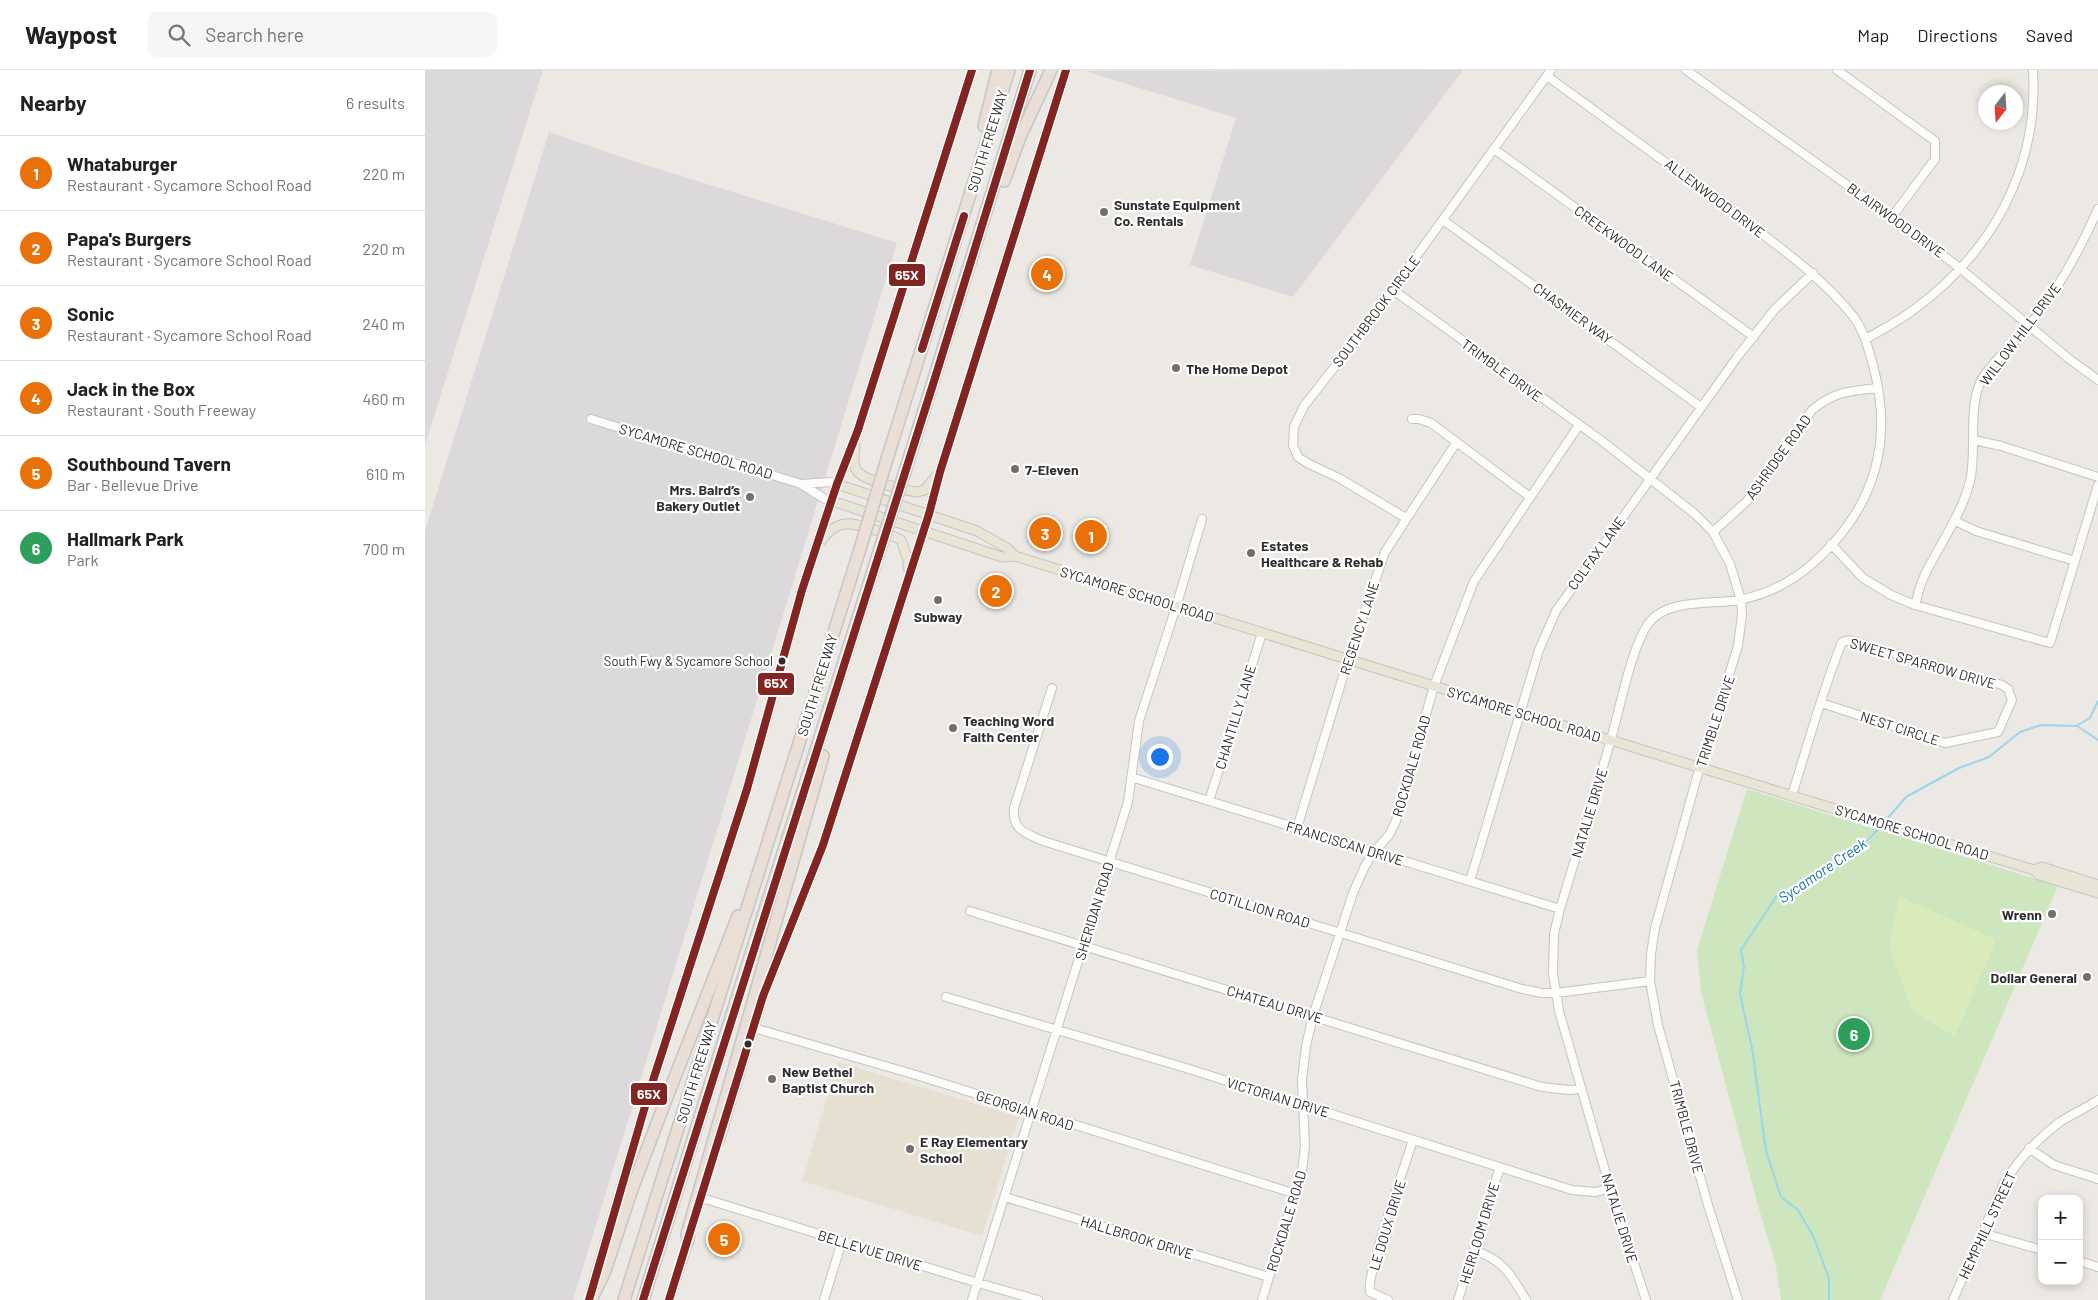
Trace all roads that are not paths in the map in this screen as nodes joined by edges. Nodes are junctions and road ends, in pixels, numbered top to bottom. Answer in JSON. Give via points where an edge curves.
{"nodes":[{"id":1,"x":972,"y":70,"type":"edge"},
{"id":2,"x":998,"y":70,"type":"edge"},
{"id":3,"x":1009,"y":70,"type":"edge"},
{"id":4,"x":1030,"y":70,"type":"edge"},
{"id":5,"x":1051,"y":70,"type":"edge"},
{"id":6,"x":1066,"y":70,"type":"edge"},
{"id":7,"x":1686,"y":70,"type":"edge"},
{"id":8,"x":1837,"y":70,"type":"edge"},
{"id":9,"x":2033,"y":70,"type":"edge"},
{"id":10,"x":1549,"y":73,"type":"edge"},
{"id":11,"x":1494,"y":149,"type":"junction"},
{"id":12,"x":969,"y":197,"type":"junction"},
{"id":13,"x":2098,"y":209,"type":"edge"},
{"id":14,"x":1893,"y":217,"type":"junction"},
{"id":15,"x":1443,"y":220,"type":"junction"},
{"id":16,"x":1961,"y":268,"type":"junction"},
{"id":17,"x":1813,"y":273,"type":"junction"},
{"id":18,"x":967,"y":278,"type":"junction"},
{"id":19,"x":1393,"y":290,"type":"junction"},
{"id":20,"x":2030,"y":325,"type":"junction"},
{"id":21,"x":1753,"y":336,"type":"junction"},
{"id":22,"x":1866,"y":338,"type":"junction"},
{"id":23,"x":2098,"y":380,"type":"edge"},
{"id":24,"x":1878,"y":388,"type":"junction"},
{"id":25,"x":1701,"y":407,"type":"junction"},
{"id":26,"x":591,"y":419,"type":"dead end"},
{"id":27,"x":1412,"y":419,"type":"dead end"},
{"id":28,"x":1579,"y":425,"type":"junction"},
{"id":29,"x":858,"y":430,"type":"junction"},
{"id":30,"x":1974,"y":440,"type":"junction"},
{"id":31,"x":1456,"y":444,"type":"junction"},
{"id":32,"x":939,"y":472,"type":"junction"},
{"id":33,"x":2098,"y":477,"type":"edge"},
{"id":34,"x":1650,"y":478,"type":"junction"},
{"id":35,"x":801,"y":484,"type":"junction"},
{"id":36,"x":837,"y":484,"type":"junction"},
{"id":37,"x":2098,"y":485,"type":"edge"},
{"id":38,"x":1529,"y":497,"type":"junction"},
{"id":39,"x":831,"y":501,"type":"junction"},
{"id":40,"x":929,"y":514,"type":"junction"},
{"id":41,"x":1406,"y":518,"type":"junction"},
{"id":42,"x":1202,"y":519,"type":"dead end"},
{"id":43,"x":1955,"y":522,"type":"junction"},
{"id":44,"x":924,"y":530,"type":"junction"},
{"id":45,"x":1713,"y":532,"type":"junction"},
{"id":46,"x":1831,"y":544,"type":"junction"},
{"id":47,"x":815,"y":551,"type":"junction"},
{"id":48,"x":1015,"y":556,"type":"junction"},
{"id":49,"x":2075,"y":561,"type":"junction"},
{"id":50,"x":907,"y":578,"type":"junction"},
{"id":51,"x":1741,"y":600,"type":"junction"},
{"id":52,"x":1915,"y":605,"type":"junction"},
{"id":53,"x":1176,"y":607,"type":"junction"},
{"id":54,"x":1262,"y":633,"type":"junction"},
{"id":55,"x":1348,"y":660,"type":"junction"},
{"id":56,"x":837,"y":686,"type":"junction"},
{"id":57,"x":1434,"y":686,"type":"junction"},
{"id":58,"x":1052,"y":688,"type":"dead end"},
{"id":59,"x":2011,"y":694,"type":"joint"},
{"id":60,"x":1821,"y":703,"type":"junction"},
{"id":61,"x":1522,"y":713,"type":"junction"},
{"id":62,"x":1611,"y":740,"type":"junction"},
{"id":63,"x":1700,"y":766,"type":"junction"},
{"id":64,"x":1131,"y":777,"type":"junction"},
{"id":65,"x":1792,"y":795,"type":"junction"},
{"id":66,"x":1209,"y":801,"type":"junction"},
{"id":67,"x":1297,"y":828,"type":"junction"},
{"id":68,"x":1374,"y":852,"type":"junction"},
{"id":69,"x":1109,"y":862,"type":"junction"},
{"id":70,"x":2034,"y":870,"type":"junction"},
{"id":71,"x":1470,"y":881,"type":"junction"},
{"id":72,"x":754,"y":883,"type":"junction"},
{"id":73,"x":2098,"y":885,"type":"edge"},
{"id":74,"x":2098,"y":893,"type":"edge"},
{"id":75,"x":1559,"y":909,"type":"junction"},
{"id":76,"x":970,"y":912,"type":"dead end"},
{"id":77,"x":1340,"y":932,"type":"junction"},
{"id":78,"x":1083,"y":945,"type":"junction"},
{"id":79,"x":1651,"y":981,"type":"junction"},
{"id":80,"x":1556,"y":993,"type":"junction"},
{"id":81,"x":946,"y":997,"type":"dead end"},
{"id":82,"x":1313,"y":1016,"type":"junction"},
{"id":83,"x":754,"y":1028,"type":"junction"},
{"id":84,"x":1057,"y":1029,"type":"junction"},
{"id":85,"x":1581,"y":1090,"type":"junction"},
{"id":86,"x":2098,"y":1100,"type":"edge"},
{"id":87,"x":1302,"y":1105,"type":"junction"},
{"id":88,"x":1031,"y":1112,"type":"junction"},
{"id":89,"x":1413,"y":1140,"type":"junction"},
{"id":90,"x":2029,"y":1148,"type":"junction"},
{"id":91,"x":1500,"y":1167,"type":"junction"},
{"id":92,"x":2098,"y":1179,"type":"edge"},
{"id":93,"x":1610,"y":1188,"type":"junction"},
{"id":94,"x":1295,"y":1194,"type":"junction"},
{"id":95,"x":1005,"y":1197,"type":"junction"},
{"id":96,"x":702,"y":1198,"type":"junction"},
{"id":97,"x":1982,"y":1233,"type":"junction"},
{"id":98,"x":688,"y":1241,"type":"junction"},
{"id":99,"x":842,"y":1241,"type":"junction"},
{"id":100,"x":2038,"y":1249,"type":"edge"},
{"id":101,"x":1474,"y":1250,"type":"junction"},
{"id":102,"x":2083,"y":1263,"type":"edge"},
{"id":103,"x":2098,"y":1267,"type":"edge"},
{"id":104,"x":1269,"y":1277,"type":"junction"},
{"id":105,"x":978,"y":1283,"type":"junction"},
{"id":106,"x":590,"y":1300,"type":"edge"},
{"id":107,"x":624,"y":1300,"type":"edge"},
{"id":108,"x":643,"y":1300,"type":"edge"},
{"id":109,"x":669,"y":1300,"type":"edge"},
{"id":110,"x":824,"y":1300,"type":"edge"},
{"id":111,"x":972,"y":1300,"type":"edge"},
{"id":112,"x":1038,"y":1300,"type":"edge"},
{"id":113,"x":1262,"y":1300,"type":"edge"},
{"id":114,"x":1388,"y":1300,"type":"edge"},
{"id":115,"x":1458,"y":1300,"type":"edge"},
{"id":116,"x":1526,"y":1300,"type":"edge"},
{"id":117,"x":1646,"y":1300,"type":"edge"},
{"id":118,"x":1738,"y":1300,"type":"edge"},
{"id":119,"x":1953,"y":1300,"type":"edge"}],
"edges":[{"from":1,"to":29,"type":"main road"},
{"from":2,"to":12,"type":"highway","via":[[971,174]]},
{"from":3,"to":12,"type":"highway","name":"SOUTH FREEWAY"},
{"from":4,"to":18,"type":"highway","name":"SOUTH FREEWAY"},
{"from":5,"to":18,"type":"highway","via":[[1014,151],[976,265]]},
{"from":6,"to":32,"type":"main road"},
{"from":7,"to":14,"type":"street","name":"BLAIRWOOD DRIVE"},
{"from":8,"to":14,"type":"street","via":[[1935,141],[1935,159]]},
{"from":9,"to":16,"type":"street","via":[[2031,134],[2018,178],[1983,243]]},
{"from":10,"to":11,"type":"street","name":"SOUTHBROOK CIRCLE"},
{"from":10,"to":17,"type":"street","name":"ALLENWOOD DRIVE"},
{"from":11,"to":15,"type":"street","name":"SOUTHBROOK CIRCLE"},
{"from":11,"to":21,"type":"street","name":"CREEKWOOD LANE"},
{"from":12,"to":72,"type":"highway","name":"SOUTH FREEWAY","bridge":true},
{"from":13,"to":20,"type":"street","name":"WILLOW HILL DRIVE","via":[[2075,259]]},
{"from":14,"to":16,"type":"street","name":"BLAIRWOOD DRIVE"},
{"from":15,"to":19,"type":"street","name":"SOUTHBROOK CIRCLE"},
{"from":15,"to":25,"type":"street","name":"CHASMIER WAY"},
{"from":16,"to":20,"type":"street","name":"BLAIRWOOD DRIVE"},
{"from":16,"to":22,"type":"street","via":[[1911,312]]},
{"from":17,"to":21,"type":"street","name":"COLFAX LANE","via":[[1775,309]]},
{"from":17,"to":22,"type":"street","name":"ALLENWOOD DRIVE","via":[[1855,318]]},
{"from":18,"to":56,"type":"highway","name":"SOUTH FREEWAY","bridge":true},
{"from":19,"to":28,"type":"street","name":"TRIMBLE DRIVE"},
{"from":19,"to":41,"type":"street","name":"SOUTHBROOK CIRCLE","via":[[1304,406],[1294,427],[1293,445],[1298,457],[1307,463]]},
{"from":20,"to":23,"type":"street","name":"BLAIRWOOD DRIVE"},
{"from":20,"to":30,"type":"street","name":"WILLOW HILL DRIVE","via":[[1980,383],[1974,403]]},
{"from":21,"to":25,"type":"street","name":"COLFAX LANE"},
{"from":22,"to":24,"type":"street","name":"NATALIE DRIVE"},
{"from":24,"to":45,"type":"street","name":"ASHRIDGE ROAD","via":[[1826,398],[1812,410],[1747,501]]},
{"from":24,"to":46,"type":"street","name":"NATALIE DRIVE","via":[[1880,445],[1874,476],[1867,496]]},
{"from":25,"to":34,"type":"street","name":"COLFAX LANE"},
{"from":26,"to":35,"type":"street","name":"SYCAMORE SCHOOL ROAD"},
{"from":27,"to":31,"type":"street","via":[[1431,423]]},
{"from":28,"to":34,"type":"street","name":"TRIMBLE DRIVE"},
{"from":28,"to":38,"type":"street","name":"ROCKDALE ROAD"},
{"from":29,"to":32,"type":"main road","via":[[854,452],[855,468],[859,474],[917,492],[925,490]]},
{"from":29,"to":36,"type":"main road"},
{"from":30,"to":33,"type":"street"},
{"from":30,"to":43,"type":"street","name":"WILLOW HILL DRIVE","via":[[1970,480]]},
{"from":31,"to":38,"type":"street"},
{"from":31,"to":41,"type":"street","name":"REGENCY LANE"},
{"from":32,"to":40,"type":"main road"},
{"from":34,"to":45,"type":"street","name":"TRIMBLE DRIVE"},
{"from":34,"to":61,"type":"street","name":"COLFAX LANE","via":[[1556,611],[1539,650]]},
{"from":35,"to":36,"type":"street","name":"SYCAMORE SCHOOL ROAD"},
{"from":35,"to":39,"type":"street","name":"SYCAMORE SCHOOL ROAD"},
{"from":36,"to":39,"type":"main road"},
{"from":36,"to":40,"type":"main road","name":"SYCAMORE SCHOOL ROAD"},
{"from":37,"to":49,"type":"street"},
{"from":38,"to":57,"type":"street","name":"ROCKDALE ROAD","via":[[1474,580]]},
{"from":39,"to":44,"type":"main road","name":"SYCAMORE SCHOOL ROAD"},
{"from":39,"to":47,"type":"main road"},
{"from":40,"to":44,"type":"main road"},
{"from":40,"to":48,"type":"main road","name":"SYCAMORE SCHOOL ROAD","via":[[977,531]]},
{"from":41,"to":55,"type":"street","name":"REGENCY LANE","via":[[1382,560]]},
{"from":42,"to":53,"type":"street","name":"SHERIDAN ROAD"},
{"from":43,"to":49,"type":"street"},
{"from":43,"to":52,"type":"street","name":"WILLOW HILL DRIVE","via":[[1921,581]]},
{"from":44,"to":48,"type":"main road","name":"SYCAMORE SCHOOL ROAD","via":[[1002,557]]},
{"from":44,"to":50,"type":"main road"},
{"from":45,"to":51,"type":"street","name":"TRIMBLE DRIVE","via":[[1730,564]]},
{"from":46,"to":51,"type":"street","name":"NATALIE DRIVE","via":[[1807,568],[1781,585]]},
{"from":46,"to":52,"type":"street","via":[[1863,578]]},
{"from":47,"to":50,"type":"main road","via":[[829,530],[851,522],[901,540],[908,561]]},
{"from":47,"to":106,"type":"main road","via":[[747,790],[648,1096]]},
{"from":48,"to":53,"type":"main road","name":"SYCAMORE SCHOOL ROAD"},
{"from":49,"to":52,"type":"street","via":[[2050,643]]},
{"from":50,"to":83,"type":"main road","via":[[823,845],[775,963]]},
{"from":51,"to":62,"type":"street","name":"NATALIE DRIVE","via":[[1669,609],[1648,624],[1635,654]]},
{"from":51,"to":63,"type":"street","name":"TRIMBLE DRIVE","via":[[1738,646]]},
{"from":53,"to":54,"type":"main road","name":"SYCAMORE SCHOOL ROAD"},
{"from":53,"to":64,"type":"street","name":"SHERIDAN ROAD","via":[[1139,721]]},
{"from":54,"to":55,"type":"main road","name":"SYCAMORE SCHOOL ROAD"},
{"from":54,"to":66,"type":"street","name":"CHANTILLY LANE"},
{"from":55,"to":57,"type":"main road","name":"SYCAMORE SCHOOL ROAD"},
{"from":55,"to":67,"type":"street","name":"REGENCY LANE"},
{"from":56,"to":98,"type":"highway","via":[[841,696],[729,1082],[687,1234]]},
{"from":56,"to":108,"type":"highway","name":"SOUTH FREEWAY"},
{"from":57,"to":61,"type":"main road","name":"SYCAMORE SCHOOL ROAD"},
{"from":57,"to":68,"type":"street","name":"ROCKDALE ROAD","via":[[1396,821]]},
{"from":58,"to":69,"type":"street","name":"COTILLION ROAD","via":[[1013,817],[1022,832]]},
{"from":59,"to":60,"type":"street","name":"NEST CIRCLE","via":[[2010,705],[1997,732],[1945,742]]},
{"from":59,"to":60,"type":"street","name":"SWEET SPARROW DRIVE","via":[[2002,685],[1849,640],[1842,642]]},
{"from":60,"to":65,"type":"street","name":"SWEET SPARROW DRIVE"},
{"from":61,"to":62,"type":"main road","name":"SYCAMORE SCHOOL ROAD"},
{"from":61,"to":71,"type":"street","name":"COLFAX LANE"},
{"from":62,"to":63,"type":"main road","name":"SYCAMORE SCHOOL ROAD"},
{"from":62,"to":75,"type":"street","name":"NATALIE DRIVE"},
{"from":63,"to":65,"type":"main road","name":"SYCAMORE SCHOOL ROAD"},
{"from":63,"to":79,"type":"street","name":"TRIMBLE DRIVE","via":[[1655,928]]},
{"from":64,"to":66,"type":"street","name":"FRANCISCAN DRIVE"},
{"from":64,"to":69,"type":"street","name":"SHERIDAN ROAD","via":[[1128,802]]},
{"from":65,"to":70,"type":"main road","name":"SYCAMORE SCHOOL ROAD"},
{"from":66,"to":67,"type":"street","name":"FRANCISCAN DRIVE"},
{"from":67,"to":68,"type":"street","name":"FRANCISCAN DRIVE"},
{"from":68,"to":71,"type":"street","name":"FRANCISCAN DRIVE"},
{"from":68,"to":77,"type":"street","name":"ROCKDALE ROAD","via":[[1353,893]]},
{"from":69,"to":77,"type":"street","name":"COTILLION ROAD"},
{"from":69,"to":78,"type":"street","name":"SHERIDAN ROAD"},
{"from":70,"to":73,"type":"main road","name":"SYCAMORE SCHOOL ROAD","via":[[2042,868]]},
{"from":70,"to":74,"type":"main road","name":"SYCAMORE SCHOOL ROAD"},
{"from":71,"to":75,"type":"street","name":"FRANCISCAN DRIVE"},
{"from":72,"to":106,"type":"highway","via":[[723,952],[642,1161],[605,1271]]},
{"from":72,"to":107,"type":"highway","name":"SOUTH FREEWAY"},
{"from":75,"to":80,"type":"street","name":"NATALIE DRIVE","via":[[1553,947]]},
{"from":76,"to":78,"type":"street","name":"CHATEAU DRIVE"},
{"from":77,"to":80,"type":"street","name":"COTILLION ROAD","via":[[1522,989]]},
{"from":77,"to":82,"type":"street","name":"ROCKDALE ROAD"},
{"from":78,"to":82,"type":"street","name":"CHATEAU DRIVE"},
{"from":78,"to":84,"type":"street","name":"SHERIDAN ROAD"},
{"from":79,"to":80,"type":"street","name":"COTILLION ROAD"},
{"from":79,"to":118,"type":"street","name":"TRIMBLE DRIVE","via":[[1658,1025]]},
{"from":80,"to":85,"type":"street","name":"NATALIE DRIVE"},
{"from":81,"to":84,"type":"street","name":"VICTORIAN DRIVE"},
{"from":82,"to":85,"type":"street","name":"CHATEAU DRIVE","via":[[1542,1087]]},
{"from":82,"to":87,"type":"street","name":"ROCKDALE ROAD","via":[[1306,1046]]},
{"from":83,"to":88,"type":"street","name":"GEORGIAN ROAD"},
{"from":83,"to":96,"type":"main road"},
{"from":84,"to":87,"type":"street","name":"VICTORIAN DRIVE"},
{"from":84,"to":88,"type":"street","name":"SHERIDAN ROAD"},
{"from":85,"to":93,"type":"street","name":"NATALIE DRIVE"},
{"from":86,"to":90,"type":"street","name":"HEMPHILL STREET","via":[[2061,1122]]},
{"from":87,"to":89,"type":"street","name":"VICTORIAN DRIVE"},
{"from":87,"to":94,"type":"street","name":"ROCKDALE ROAD","via":[[1305,1158]]},
{"from":88,"to":94,"type":"street","name":"GEORGIAN ROAD"},
{"from":88,"to":95,"type":"street","name":"SHERIDAN ROAD"},
{"from":89,"to":91,"type":"street","name":"VICTORIAN DRIVE"},
{"from":89,"to":114,"type":"street","name":"LE DOUX DRIVE","via":[[1369,1287],[1370,1292]]},
{"from":90,"to":92,"type":"street","via":[[2054,1165]]},
{"from":90,"to":97,"type":"street","name":"HEMPHILL STREET","via":[[2004,1183]]},
{"from":91,"to":93,"type":"street","name":"VICTORIAN DRIVE","via":[[1572,1190],[1596,1192]]},
{"from":91,"to":101,"type":"street","name":"HEIRLOOM DRIVE"},
{"from":93,"to":117,"type":"street","name":"NATALIE DRIVE"},
{"from":94,"to":104,"type":"street","name":"ROCKDALE ROAD"},
{"from":95,"to":104,"type":"street","name":"HALLBROOK DRIVE"},
{"from":95,"to":105,"type":"street","name":"SHERIDAN ROAD"},
{"from":96,"to":98,"type":"main road"},
{"from":96,"to":99,"type":"street","name":"BELLEVUE DRIVE"},
{"from":97,"to":100,"type":"street"},
{"from":97,"to":119,"type":"street","name":"HEMPHILL STREET"},
{"from":98,"to":109,"type":"main road"},
{"from":99,"to":105,"type":"street","name":"BELLEVUE DRIVE"},
{"from":99,"to":110,"type":"street"},
{"from":101,"to":115,"type":"street","name":"HEIRLOOM DRIVE"},
{"from":101,"to":116,"type":"street","via":[[1491,1256],[1506,1268]]},
{"from":102,"to":103,"type":"street"},
{"from":104,"to":113,"type":"street","name":"ROCKDALE ROAD"},
{"from":105,"to":111,"type":"street","name":"SHERIDAN ROAD"},
{"from":105,"to":112,"type":"street","name":"BELLEVUE DRIVE"}]}
